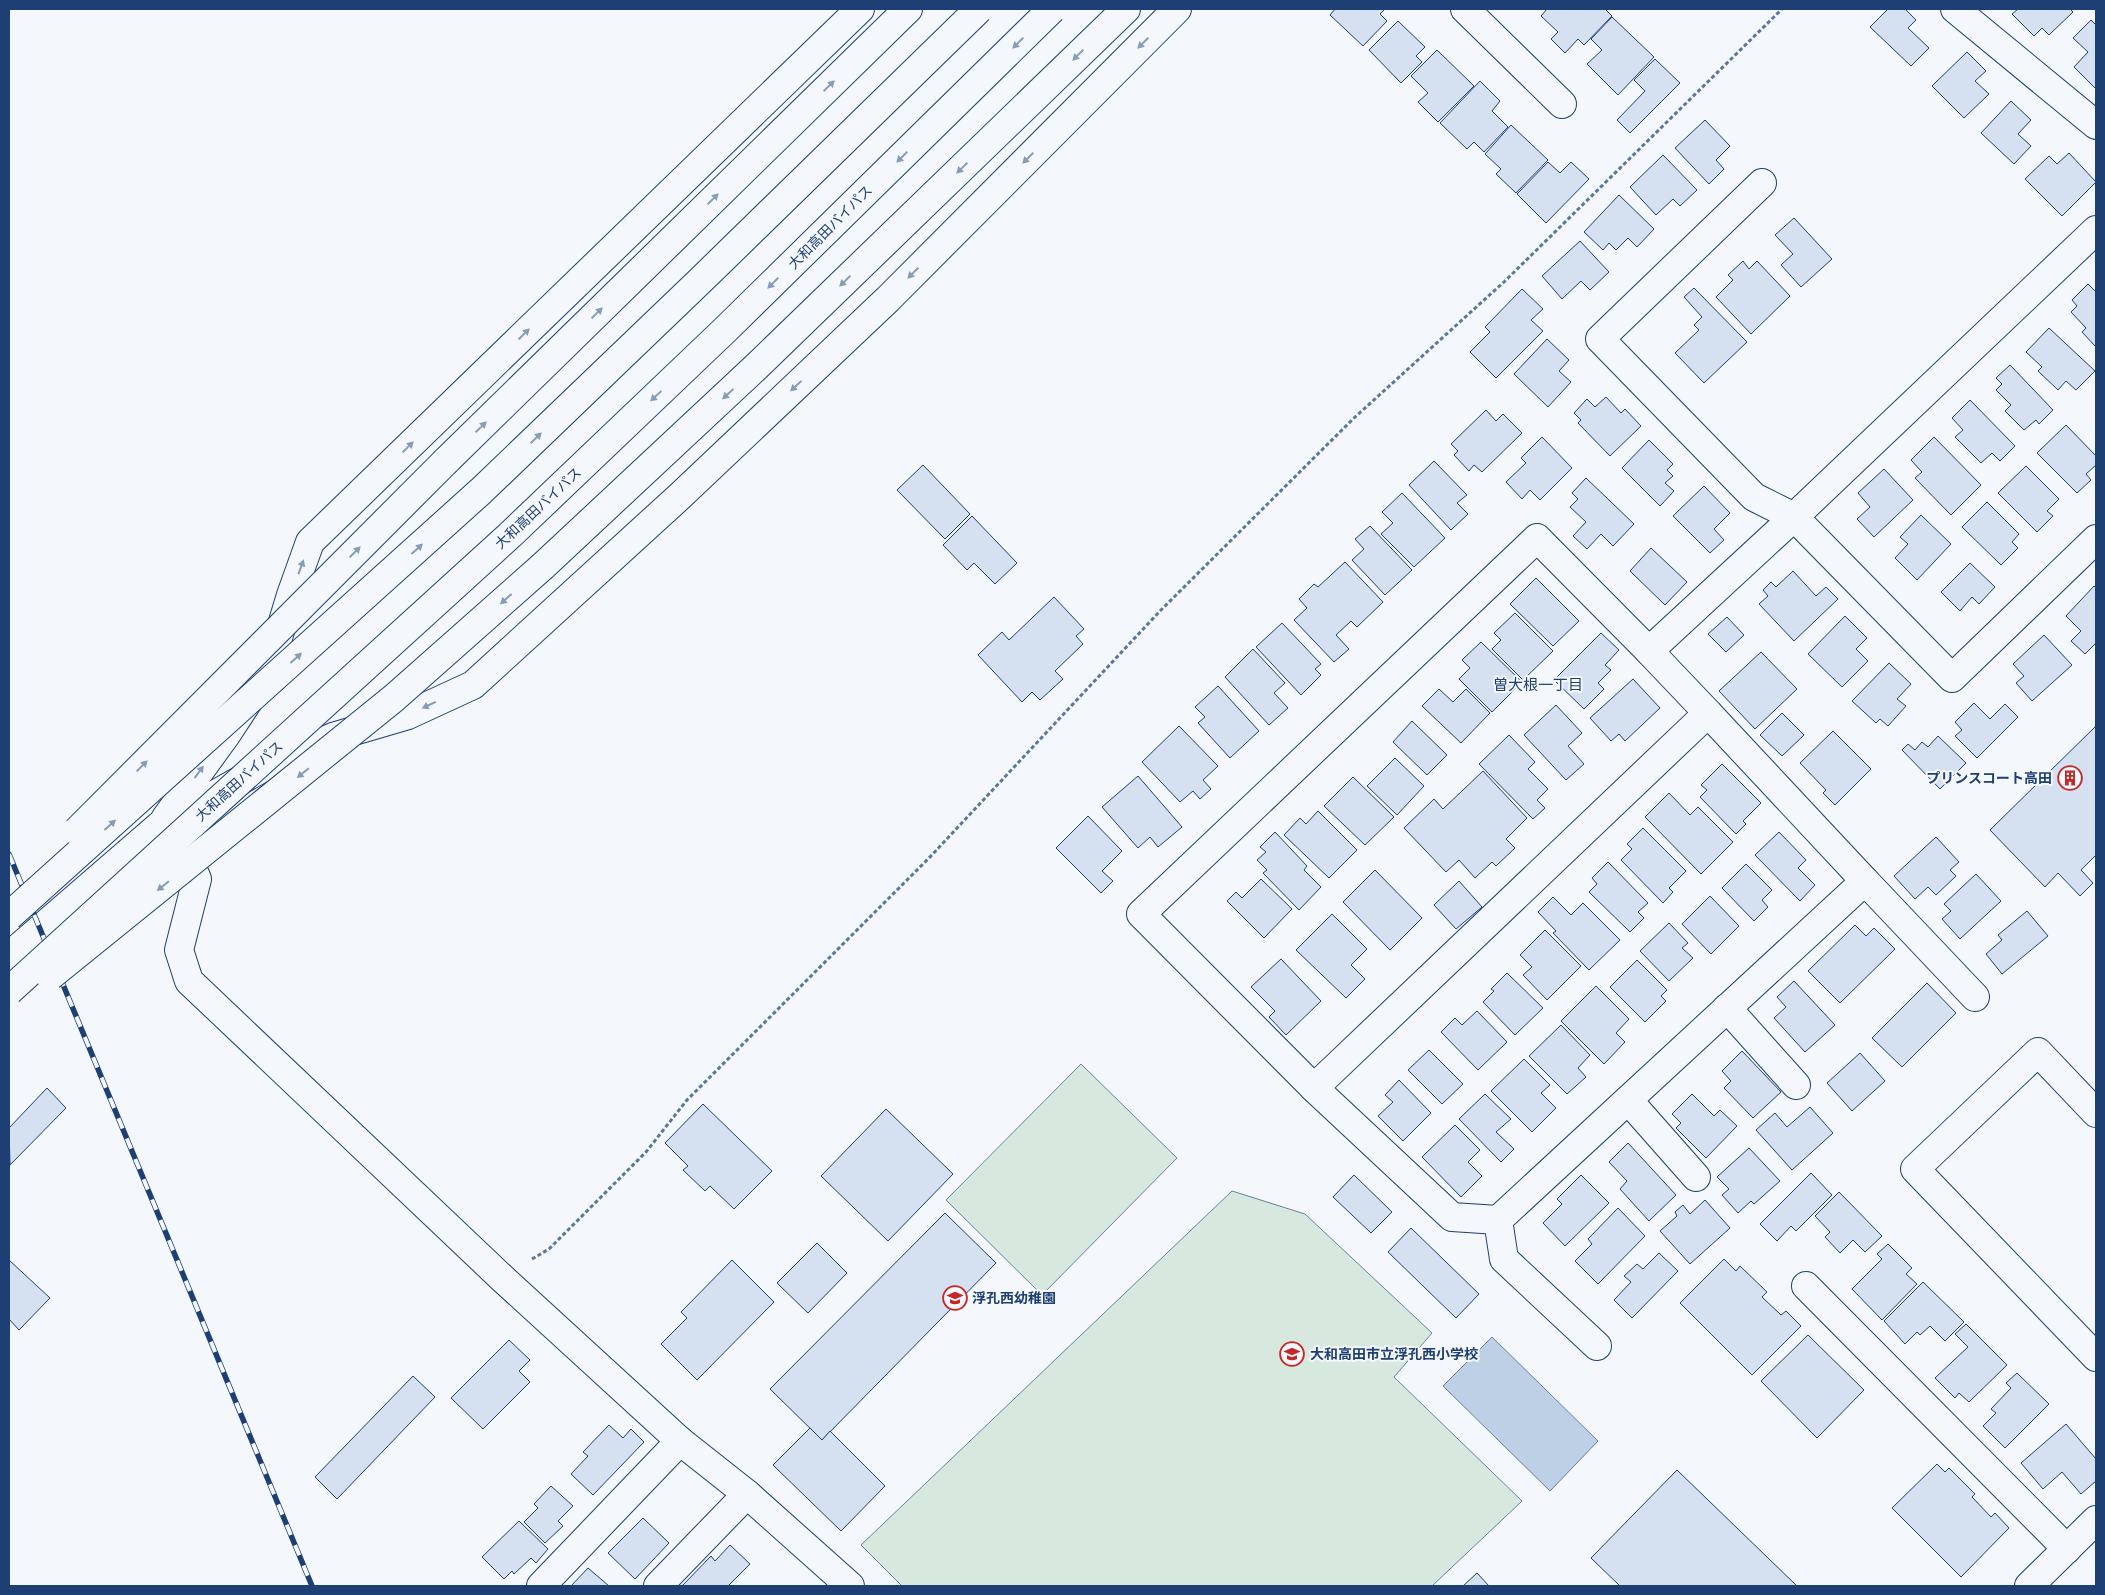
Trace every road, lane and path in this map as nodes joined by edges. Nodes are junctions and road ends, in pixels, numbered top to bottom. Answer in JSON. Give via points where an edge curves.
{"nodes":[{"id":1,"x":860,"y":9,"type":"edge"},
{"id":2,"x":908,"y":9,"type":"edge"},
{"id":3,"x":979,"y":9,"type":"edge"},
{"id":4,"x":1052,"y":9,"type":"edge"},
{"id":5,"x":1126,"y":9,"type":"edge"},
{"id":6,"x":1177,"y":9,"type":"edge"},
{"id":7,"x":1465,"y":9,"type":"edge"},
{"id":8,"x":1782,"y":9,"type":"edge"},
{"id":9,"x":1955,"y":9,"type":"edge"},
{"id":10,"x":1562,"y":104,"type":"dead end"},
{"id":11,"x":2096,"y":125,"type":"edge"},
{"id":12,"x":1762,"y":183,"type":"dead end"},
{"id":13,"x":2096,"y":230,"type":"edge"},
{"id":14,"x":1794,"y":517,"type":"junction"},
{"id":15,"x":2096,"y":539,"type":"edge"},
{"id":16,"x":1648,"y":651,"type":"junction"},
{"id":17,"x":1708,"y":713,"type":"junction"},
{"id":18,"x":159,"y":826,"type":"junction"},
{"id":19,"x":1865,"y":881,"type":"junction"},
{"id":20,"x":9,"y":900,"type":"edge"},
{"id":21,"x":9,"y":916,"type":"edge"},
{"id":22,"x":9,"y":956,"type":"edge"},
{"id":23,"x":9,"y":991,"type":"edge"},
{"id":24,"x":1974,"y":997,"type":"dead end"},
{"id":25,"x":1727,"y":1008,"type":"junction"},
{"id":26,"x":9,"y":1009,"type":"edge"},
{"id":27,"x":1796,"y":1085,"type":"dead end"},
{"id":28,"x":1314,"y":1088,"type":"junction"},
{"id":29,"x":1628,"y":1100,"type":"junction"},
{"id":30,"x":2096,"y":1113,"type":"edge"},
{"id":31,"x":1696,"y":1177,"type":"dead end"},
{"id":32,"x":1498,"y":1220,"type":"junction"},
{"id":33,"x":502,"y":1278,"type":"junction"},
{"id":34,"x":1806,"y":1286,"type":"dead end"},
{"id":35,"x":1597,"y":1346,"type":"dead end"},
{"id":36,"x":2096,"y":1357,"type":"edge"},
{"id":37,"x":680,"y":1441,"type":"junction"},
{"id":38,"x":747,"y":1494,"type":"junction"},
{"id":39,"x":2096,"y":1520,"type":"edge"},
{"id":40,"x":2067,"y":1549,"type":"junction"},
{"id":41,"x":838,"y":1583,"type":"edge"},
{"id":42,"x":541,"y":1586,"type":"edge"},
{"id":43,"x":658,"y":1586,"type":"edge"},
{"id":44,"x":2029,"y":1586,"type":"edge"}],
"edges":[{"from":18,"to":1,"type":"main road","one_way":true,"via":[[268,671],[310,542]]},
{"from":20,"to":2,"type":"main road","one_way":true,"bridge":true,"via":[[446,461]]},
{"from":21,"to":3,"type":"main road","one_way":true,"bridge":true,"via":[[481,491]]},
{"from":4,"to":23,"type":"main road","name":"大和高田バイパス","one_way":true,"bridge":true,"via":[[725,330],[517,528]]},
{"from":5,"to":26,"type":"main road","one_way":true,"bridge":true,"via":[[756,367],[528,580],[387,704]]},
{"from":6,"to":18,"type":"main road","one_way":true,"via":[[881,306],[473,685],[408,715],[333,737],[264,767]]},
{"from":7,"to":10,"type":"main road"},
{"from":8,"to":33,"type":"path","via":[[1505,281],[1354,418],[1162,610],[930,858],[687,1100],[646,1152],[549,1249]]},
{"from":9,"to":11,"type":"main road"},
{"from":12,"to":14,"type":"main road","via":[[1600,339],[1754,497]]},
{"from":13,"to":14,"type":"main road"},
{"from":14,"to":15,"type":"main road","via":[[1952,678]]},
{"from":14,"to":16,"type":"main road"},
{"from":16,"to":17,"type":"main road"},
{"from":16,"to":28,"type":"main road","via":[[1537,538],[1141,914]]},
{"from":17,"to":19,"type":"main road"},
{"from":17,"to":28,"type":"main road"},
{"from":18,"to":22,"type":"main road"},
{"from":18,"to":33,"type":"main road","via":[[184,849],[197,879],[179,950],[189,981]]},
{"from":19,"to":24,"type":"main road"},
{"from":19,"to":25,"type":"main road"},
{"from":25,"to":27,"type":"main road"},
{"from":25,"to":29,"type":"main road"},
{"from":28,"to":32,"type":"main road","via":[[1452,1217]]},
{"from":29,"to":31,"type":"main road"},
{"from":29,"to":32,"type":"main road"},
{"from":30,"to":36,"type":"main road","via":[[2038,1052],[1915,1169]]},
{"from":32,"to":35,"type":"main road","via":[[1504,1259]]},
{"from":33,"to":37,"type":"main road"},
{"from":34,"to":40,"type":"main road"},
{"from":37,"to":38,"type":"main road"},
{"from":37,"to":42,"type":"main road"},
{"from":38,"to":41,"type":"main road"},
{"from":38,"to":43,"type":"main road"},
{"from":39,"to":40,"type":"main road"},
{"from":40,"to":44,"type":"main road"}]}
